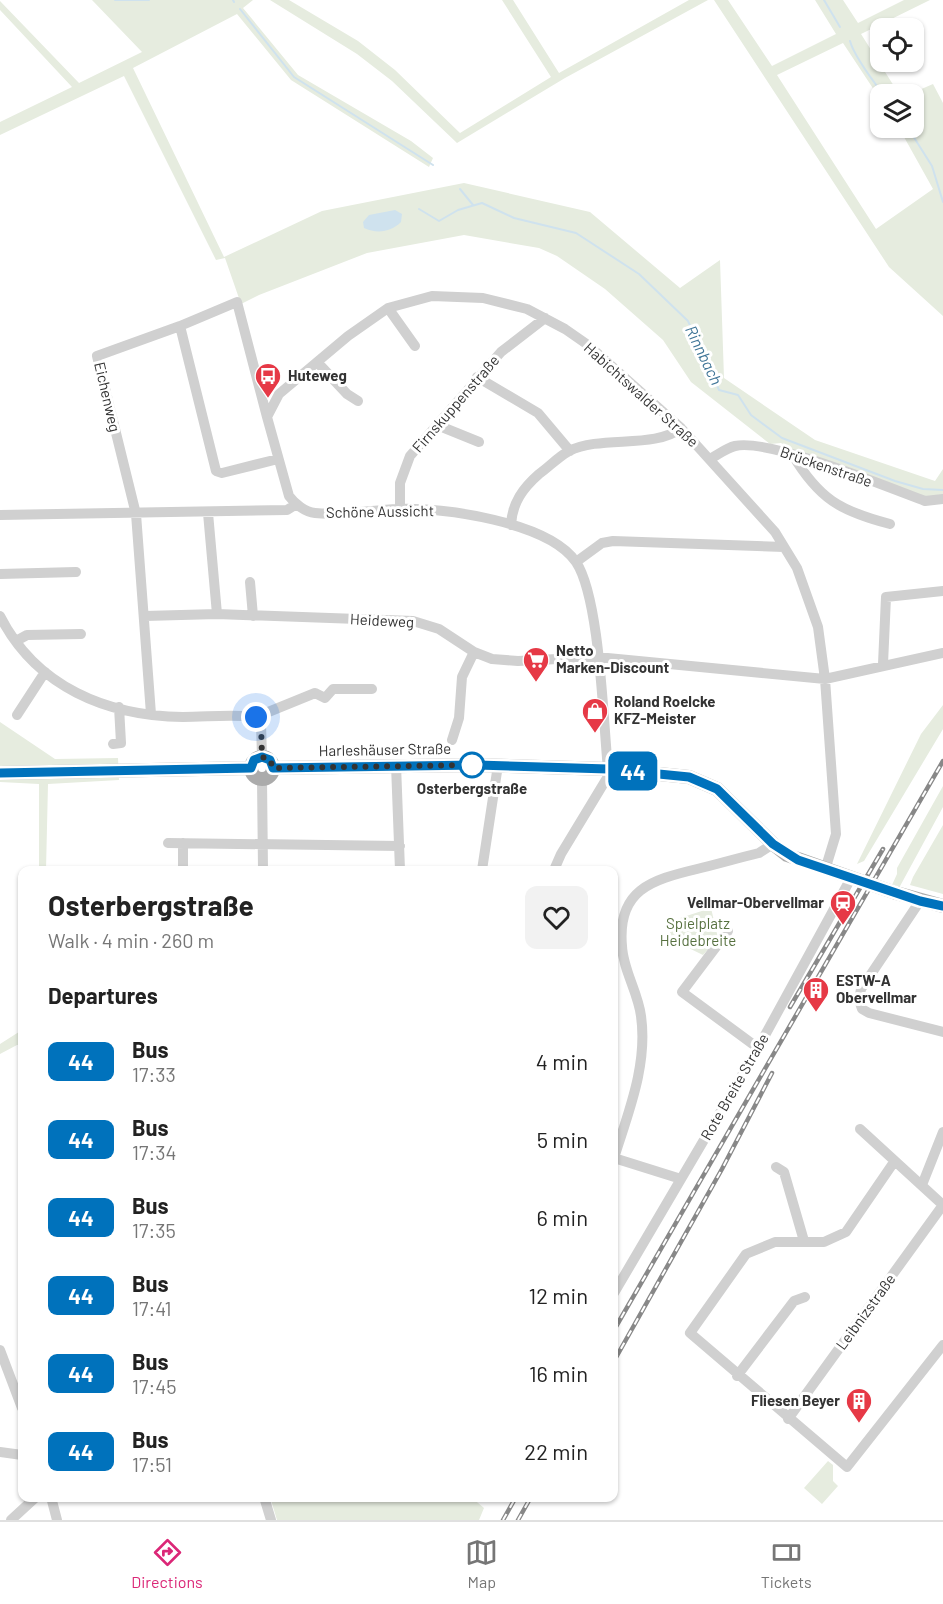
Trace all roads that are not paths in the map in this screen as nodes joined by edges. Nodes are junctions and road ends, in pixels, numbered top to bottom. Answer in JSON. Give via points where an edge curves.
{"nodes":[{"id":1,"x":388,"y":308,"type":"junction"},
{"id":2,"x":545,"y":318,"type":"junction"},
{"id":3,"x":180,"y":326,"type":"junction"},
{"id":4,"x":416,"y":346,"type":"dead end"},
{"id":5,"x":318,"y":363,"type":"junction"},
{"id":6,"x":477,"y":377,"type":"junction"},
{"id":7,"x":358,"y":401,"type":"dead end"},
{"id":8,"x":267,"y":417,"type":"junction"},
{"id":9,"x":437,"y":425,"type":"junction"},
{"id":10,"x":681,"y":428,"type":"junction"},
{"id":11,"x":479,"y":442,"type":"dead end"},
{"id":12,"x":570,"y":451,"type":"junction"},
{"id":13,"x":792,"y":454,"type":"junction"},
{"id":14,"x":278,"y":459,"type":"junction"},
{"id":15,"x":710,"y":459,"type":"junction"},
{"id":16,"x":943,"y":500,"type":"edge"},
{"id":17,"x":296,"y":505,"type":"junction"},
{"id":18,"x":400,"y":509,"type":"junction"},
{"id":19,"x":208,"y":513,"type":"junction"},
{"id":20,"x":136,"y":514,"type":"junction"},
{"id":21,"x":0,"y":515,"type":"edge"},
{"id":22,"x":890,"y":524,"type":"dead end"},
{"id":23,"x":511,"y":525,"type":"junction"},
{"id":24,"x":784,"y":547,"type":"junction"},
{"id":25,"x":576,"y":561,"type":"junction"},
{"id":26,"x":76,"y":572,"type":"dead end"},
{"id":27,"x":0,"y":574,"type":"edge"},
{"id":28,"x":250,"y":582,"type":"dead end"},
{"id":29,"x":943,"y":591,"type":"edge"},
{"id":30,"x":217,"y":614,"type":"junction"},
{"id":31,"x":145,"y":616,"type":"junction"},
{"id":32,"x":253,"y":616,"type":"junction"},
{"id":33,"x":1,"y":621,"type":"edge"},
{"id":34,"x":81,"y":634,"type":"dead end"},
{"id":35,"x":16,"y":641,"type":"junction"},
{"id":36,"x":474,"y":652,"type":"junction"},
{"id":37,"x":943,"y":652,"type":"edge"},
{"id":38,"x":597,"y":657,"type":"junction"},
{"id":39,"x":883,"y":664,"type":"junction"},
{"id":40,"x":45,"y":672,"type":"junction"},
{"id":41,"x":825,"y":679,"type":"junction"},
{"id":42,"x":372,"y":689,"type":"dead end"},
{"id":43,"x":120,"y":707,"type":"junction"},
{"id":44,"x":152,"y":714,"type":"junction"},
{"id":45,"x":17,"y":715,"type":"dead end"},
{"id":46,"x":256,"y":717,"type":"junction"},
{"id":47,"x":452,"y":740,"type":"dead end"},
{"id":48,"x":113,"y":744,"type":"dead end"},
{"id":49,"x":254,"y":763,"type":"junction"},
{"id":50,"x":396,"y":765,"type":"junction"},
{"id":51,"x":498,"y":765,"type":"junction"},
{"id":52,"x":273,"y":768,"type":"junction"},
{"id":53,"x":608,"y":769,"type":"junction"},
{"id":54,"x":0,"y":773,"type":"edge"},
{"id":55,"x":262,"y":779,"type":"junction"},
{"id":56,"x":168,"y":843,"type":"dead end"},
{"id":57,"x":183,"y":843,"type":"junction"},
{"id":58,"x":263,"y":843,"type":"junction"},
{"id":59,"x":773,"y":844,"type":"junction"},
{"id":60,"x":400,"y":846,"type":"junction"},
{"id":61,"x":183,"y":866,"type":"edge"},
{"id":62,"x":263,"y":866,"type":"edge"},
{"id":63,"x":400,"y":866,"type":"edge"},
{"id":64,"x":483,"y":866,"type":"edge"},
{"id":65,"x":556,"y":866,"type":"edge"},
{"id":66,"x":825,"y":870,"type":"junction"},
{"id":67,"x":855,"y":879,"type":"junction"},
{"id":68,"x":920,"y":901,"type":"junction"},
{"id":69,"x":943,"y":906,"type":"edge"},
{"id":70,"x":728,"y":931,"type":"dead end"},
{"id":71,"x":943,"y":1032,"type":"edge"},
{"id":72,"x":758,"y":1048,"type":"junction"},
{"id":73,"x":860,"y":1129,"type":"dead end"},
{"id":74,"x":943,"y":1132,"type":"edge"},
{"id":75,"x":618,"y":1145,"type":"edge"},
{"id":76,"x":618,"y":1159,"type":"edge"},
{"id":77,"x":894,"y":1162,"type":"junction"},
{"id":78,"x":777,"y":1167,"type":"dead end"},
{"id":79,"x":681,"y":1179,"type":"junction"},
{"id":80,"x":921,"y":1185,"type":"junction"},
{"id":81,"x":943,"y":1205,"type":"edge"},
{"id":82,"x":804,"y":1241,"type":"junction"},
{"id":83,"x":618,"y":1286,"type":"edge"},
{"id":84,"x":805,"y":1297,"type":"dead end"},
{"id":85,"x":943,"y":1345,"type":"edge"},
{"id":86,"x":1,"y":1356,"type":"edge"},
{"id":87,"x":737,"y":1376,"type":"junction"},
{"id":88,"x":18,"y":1398,"type":"edge"},
{"id":89,"x":788,"y":1419,"type":"junction"},
{"id":90,"x":0,"y":1452,"type":"edge"},
{"id":91,"x":18,"y":1454,"type":"edge"},
{"id":92,"x":31,"y":1502,"type":"edge"},
{"id":93,"x":52,"y":1502,"type":"edge"},
{"id":94,"x":266,"y":1502,"type":"edge"},
{"id":95,"x":12,"y":1520,"type":"edge"},
{"id":96,"x":57,"y":1520,"type":"edge"},
{"id":97,"x":271,"y":1520,"type":"edge"}],
"edges":[{"from":1,"to":2,"type":"street","name":"Habichtswalder Straße","via":[[432,296],[483,298],[527,309]]},
{"from":1,"to":4,"type":"street"},
{"from":1,"to":5,"type":"street","name":"Habichtswalder Straße"},
{"from":2,"to":6,"type":"street","name":"Firnskuppenstraße","via":[[501,352]]},
{"from":2,"to":10,"type":"street","name":"Habichtswalder Straße","via":[[588,345]]},
{"from":3,"to":8,"type":"street","name":"Eichenweg","via":[[237,302]]},
{"from":3,"to":14,"type":"street","via":[[216,471],[222,473]]},
{"from":3,"to":20,"type":"street","name":"Eichenweg","via":[[99,353],[96,359]]},
{"from":5,"to":7,"type":"street"},
{"from":5,"to":8,"type":"street","name":"Habichtswalder Straße","via":[[279,394]]},
{"from":6,"to":9,"type":"street","name":"Firnskuppenstraße"},
{"from":6,"to":12,"type":"street","via":[[538,413]]},
{"from":8,"to":14,"type":"street"},
{"from":9,"to":11,"type":"street"},
{"from":9,"to":18,"type":"street","name":"Firnskuppenstraße","via":[[410,456],[400,483]]},
{"from":10,"to":12,"type":"street","via":[[666,437],[610,441]]},
{"from":10,"to":15,"type":"street","name":"Habichtswalder Straße"},
{"from":12,"to":23,"type":"street","via":[[526,485],[512,511]]},
{"from":13,"to":15,"type":"street","name":"Brückenstraße","via":[[755,445],[734,446]]},
{"from":13,"to":16,"type":"street","name":"Brückenstraße","via":[[925,501]]},
{"from":13,"to":22,"type":"street","via":[[807,479],[850,513]]},
{"from":14,"to":17,"type":"street","via":[[289,496]]},
{"from":15,"to":24,"type":"street","name":"Habichtswalder Straße"},
{"from":17,"to":18,"type":"street","name":"Schöne Aussicht","via":[[314,513]]},
{"from":17,"to":19,"type":"street","name":"Schöne Aussicht","via":[[287,510]]},
{"from":18,"to":23,"type":"street","name":"Schöne Aussicht","via":[[433,509]]},
{"from":19,"to":20,"type":"street","name":"Schöne Aussicht"},
{"from":19,"to":30,"type":"street"},
{"from":20,"to":21,"type":"street","name":"Schöne Aussicht"},
{"from":20,"to":31,"type":"street"},
{"from":23,"to":25,"type":"street","name":"Schöne Aussicht","via":[[540,534]]},
{"from":24,"to":25,"type":"street","via":[[613,541],[602,543]]},
{"from":24,"to":41,"type":"street","name":"Habichtswalder Straße","via":[[809,598],[818,627]]},
{"from":25,"to":38,"type":"street","name":"Schöne Aussicht","via":[[590,594]]},
{"from":26,"to":27,"type":"street"},
{"from":28,"to":32,"type":"street"},
{"from":29,"to":39,"type":"street","via":[[886,597]]},
{"from":30,"to":31,"type":"street","name":"Heideweg"},
{"from":30,"to":32,"type":"street","name":"Heideweg"},
{"from":31,"to":44,"type":"street"},
{"from":32,"to":36,"type":"street","name":"Heideweg","via":[[413,621],[439,629]]},
{"from":33,"to":35,"type":"street"},
{"from":34,"to":35,"type":"street","via":[[27,635]]},
{"from":35,"to":40,"type":"street"},
{"from":36,"to":38,"type":"street","name":"Heideweg","via":[[492,659],[518,661]]},
{"from":36,"to":47,"type":"street","via":[[462,677],[459,718]]},
{"from":37,"to":39,"type":"street"},
{"from":38,"to":41,"type":"street","name":"Heideweg"},
{"from":38,"to":53,"type":"street","name":"Schöne Aussicht"},
{"from":39,"to":41,"type":"street"},
{"from":40,"to":43,"type":"street","via":[[85,699]]},
{"from":40,"to":45,"type":"street"},
{"from":41,"to":66,"type":"street","name":"Habichtswalder Straße","via":[[836,834]]},
{"from":42,"to":46,"type":"street","via":[[333,689],[325,698],[315,693]]},
{"from":43,"to":44,"type":"street"},
{"from":43,"to":48,"type":"street","via":[[121,743]]},
{"from":44,"to":46,"type":"street"},
{"from":46,"to":49,"type":"street","via":[[261,724]]},
{"from":49,"to":52,"type":"main road","via":[[270,760]]},
{"from":49,"to":54,"type":"main road"},
{"from":49,"to":55,"type":"main road","via":[[254,776]]},
{"from":50,"to":51,"type":"main road","name":"Harleshäuser Straße"},
{"from":50,"to":52,"type":"main road","name":"Harleshäuser Straße"},
{"from":50,"to":60,"type":"street"},
{"from":51,"to":53,"type":"main road","name":"Harleshäuser Straße"},
{"from":51,"to":64,"type":"street"},
{"from":52,"to":55,"type":"main road","via":[[270,776]]},
{"from":53,"to":59,"type":"main road","name":"Harleshäuser Straße","via":[[705,782]]},
{"from":53,"to":65,"type":"street","via":[[607,778]]},
{"from":55,"to":58,"type":"street"},
{"from":56,"to":57,"type":"street"},
{"from":57,"to":58,"type":"street"},
{"from":57,"to":61,"type":"street"},
{"from":58,"to":60,"type":"street"},
{"from":58,"to":62,"type":"street"},
{"from":59,"to":66,"type":"main road","name":"Harleshäuser Straße","via":[[798,860]]},
{"from":59,"to":75,"type":"street","via":[[759,853],[651,881],[635,893],[625,912],[622,947],[637,994],[643,1042],[638,1081]]},
{"from":60,"to":63,"type":"street"},
{"from":66,"to":67,"type":"main road","name":"Harleshäuser Straße"},
{"from":67,"to":68,"type":"main road","name":"Harleshäuser Straße","bridge":true},
{"from":67,"to":72,"type":"street","name":"Rote Breite Straße"},
{"from":68,"to":69,"type":"main road","name":"Harleshäuser Straße"},
{"from":68,"to":71,"type":"street","via":[[861,989],[859,1000],[862,1009]]},
{"from":70,"to":72,"type":"street","via":[[682,992]]},
{"from":72,"to":79,"type":"street","name":"Rote Breite Straße"},
{"from":73,"to":77,"type":"street"},
{"from":74,"to":80,"type":"street"},
{"from":76,"to":79,"type":"street"},
{"from":77,"to":80,"type":"street"},
{"from":77,"to":82,"type":"street","via":[[846,1232],[824,1242]]},
{"from":78,"to":82,"type":"street","via":[[784,1172]]},
{"from":79,"to":83,"type":"street","name":"Rote Breite Straße"},
{"from":80,"to":81,"type":"street"},
{"from":81,"to":89,"type":"street","name":"Leibnizstraße"},
{"from":82,"to":87,"type":"street","via":[[775,1242],[746,1254],[690,1333]]},
{"from":84,"to":87,"type":"street","via":[[794,1301]]},
{"from":85,"to":89,"type":"street","via":[[847,1467]]},
{"from":86,"to":88,"type":"street"},
{"from":87,"to":89,"type":"street"},
{"from":90,"to":91,"type":"street"},
{"from":92,"to":95,"type":"street"},
{"from":93,"to":96,"type":"street"},
{"from":94,"to":97,"type":"street"}]}
